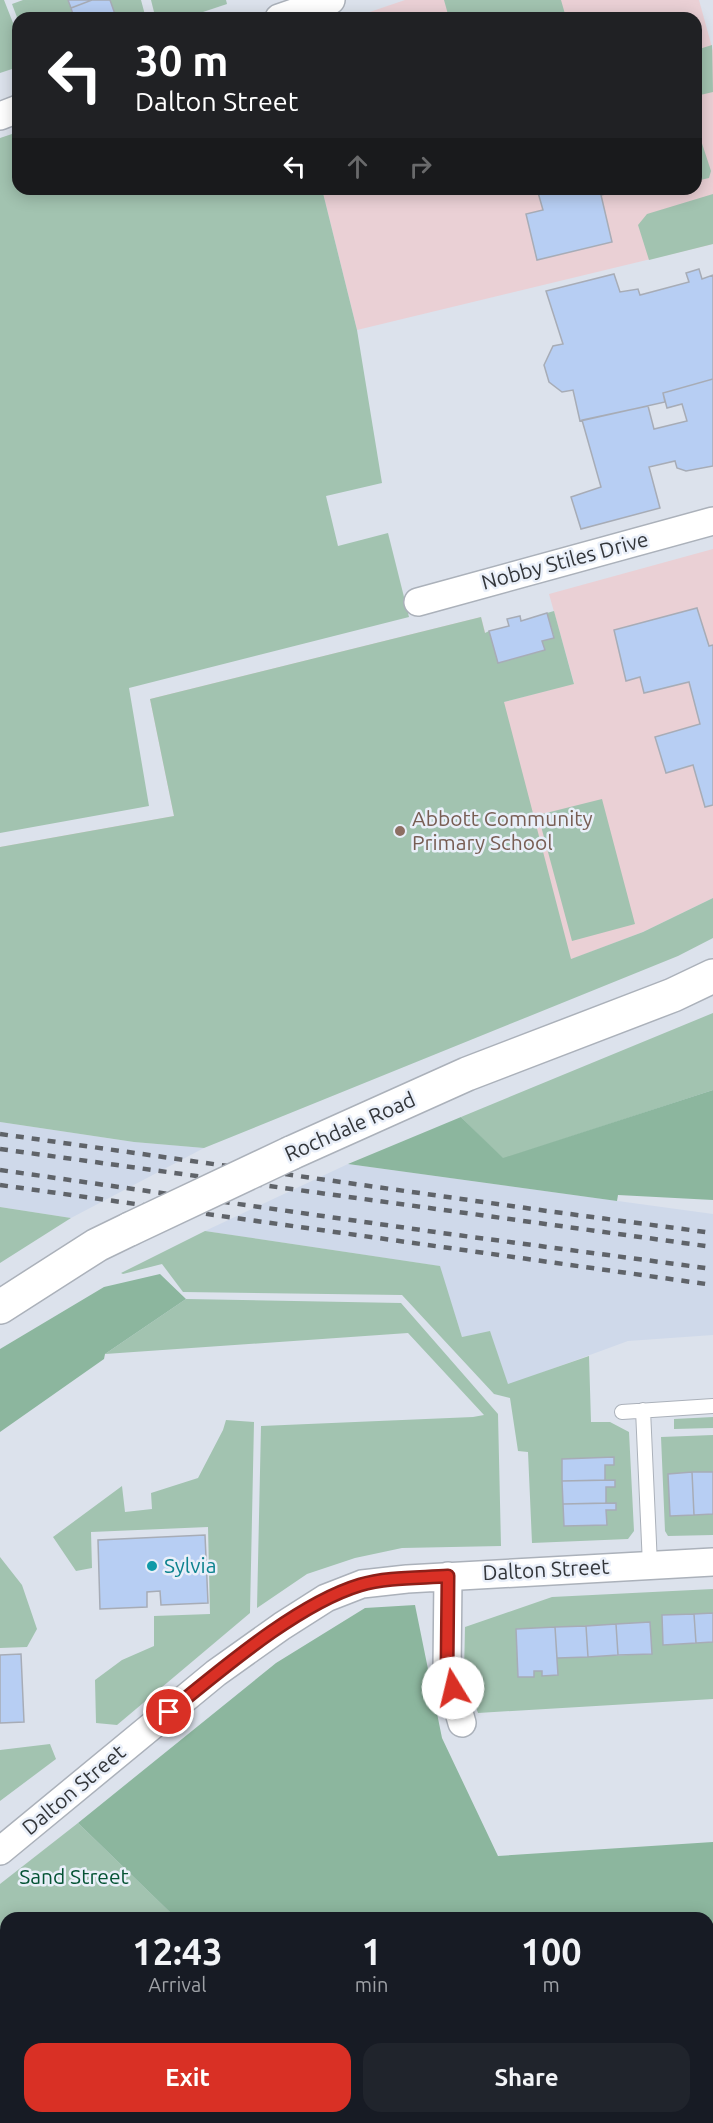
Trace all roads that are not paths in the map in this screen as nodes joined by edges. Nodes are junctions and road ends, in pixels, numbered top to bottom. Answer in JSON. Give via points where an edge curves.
{"nodes":[{"id":1,"x":331,"y":0,"type":"edge"},
{"id":2,"x":296,"y":12,"type":"edge"},
{"id":3,"x":713,"y":520,"type":"edge"},
{"id":4,"x":418,"y":602,"type":"dead end"},
{"id":5,"x":713,"y":976,"type":"edge"},
{"id":6,"x":0,"y":1307,"type":"edge"},
{"id":7,"x":713,"y":1406,"type":"edge"},
{"id":8,"x":643,"y":1410,"type":"junction"},
{"id":9,"x":622,"y":1412,"type":"dead end"},
{"id":10,"x":713,"y":1562,"type":"edge"},
{"id":11,"x":650,"y":1564,"type":"junction"},
{"id":12,"x":448,"y":1576,"type":"junction"},
{"id":13,"x":462,"y":1723,"type":"dead end"},
{"id":14,"x":0,"y":1851,"type":"edge"}],
"edges":[{"from":1,"to":2,"type":"street"},
{"from":3,"to":4,"type":"street","name":"Nobby Stiles Drive"},
{"from":5,"to":6,"type":"highway","name":"Rochdale Road","bridge":true,"via":[[467,1074],[291,1153],[98,1245]]},
{"from":7,"to":8,"type":"lane"},
{"from":8,"to":9,"type":"lane"},
{"from":8,"to":11,"type":"lane"},
{"from":10,"to":11,"type":"street","name":"Dalton Street"},
{"from":11,"to":12,"type":"street","name":"Dalton Street"},
{"from":12,"to":13,"type":"street","via":[[447,1670]]},
{"from":12,"to":14,"type":"street","name":"Dalton Street","via":[[362,1584],[326,1598],[216,1674]]}]}
